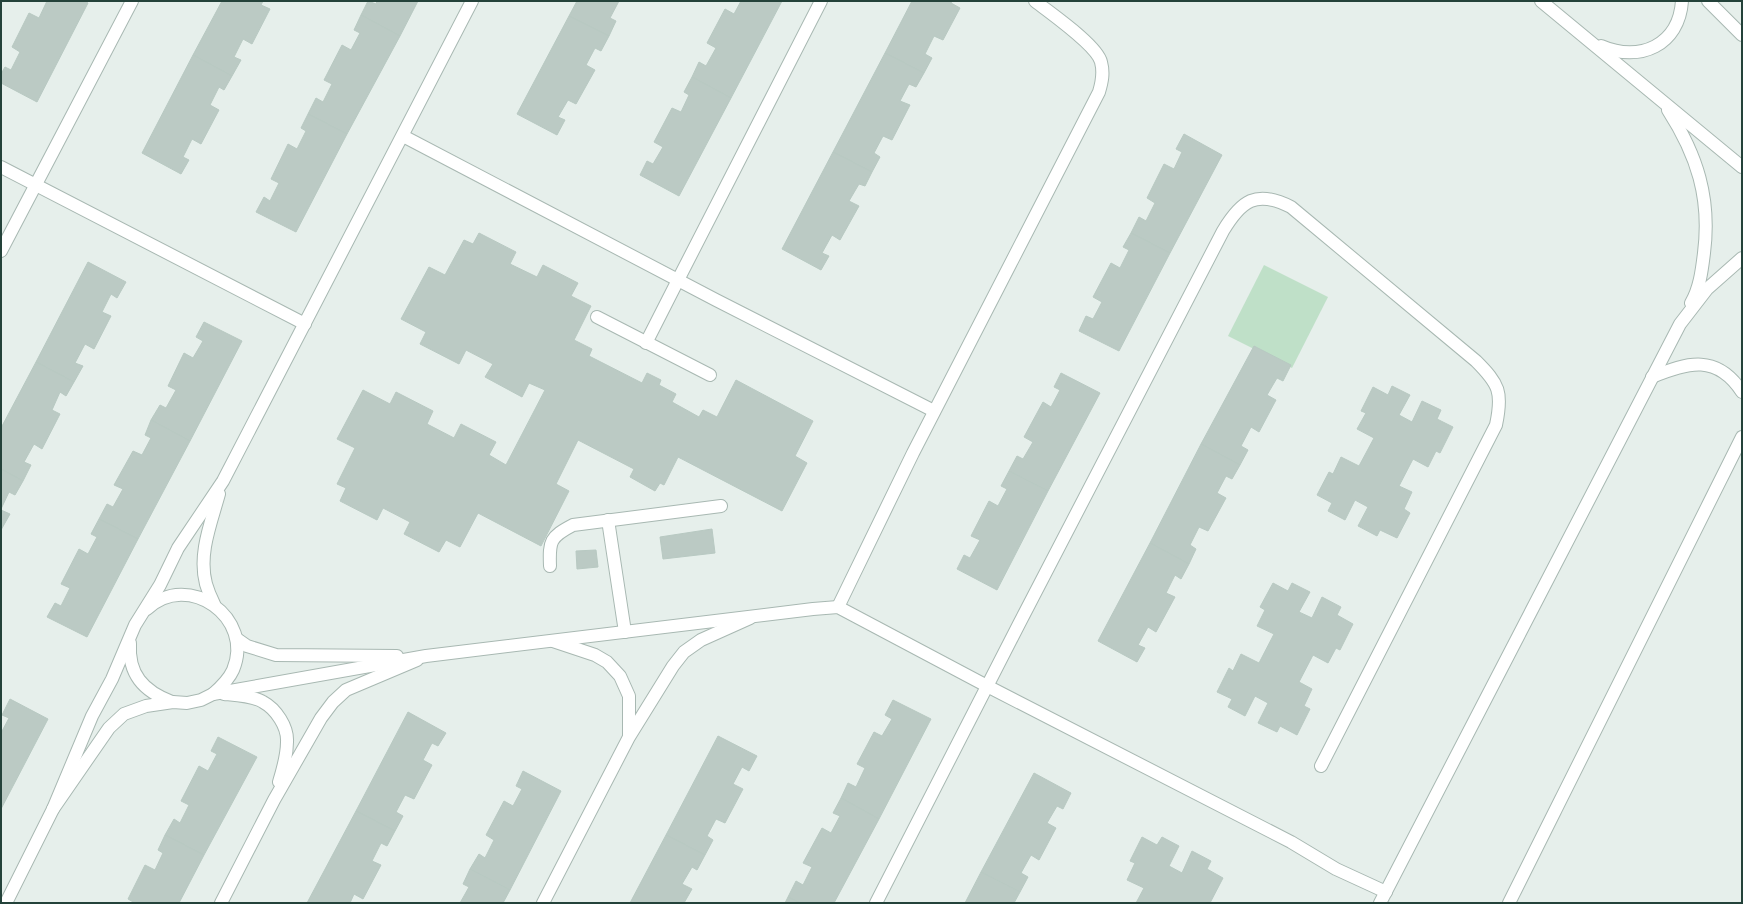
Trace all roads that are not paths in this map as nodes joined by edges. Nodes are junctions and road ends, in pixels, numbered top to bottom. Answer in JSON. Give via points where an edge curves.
{"nodes":[{"id":1,"x":132,"y":1,"type":"edge"},
{"id":2,"x":472,"y":1,"type":"edge"},
{"id":3,"x":821,"y":1,"type":"edge"},
{"id":4,"x":1035,"y":1,"type":"edge"},
{"id":5,"x":1541,"y":1,"type":"edge"},
{"id":6,"x":1682,"y":1,"type":"edge"},
{"id":7,"x":1708,"y":1,"type":"edge"},
{"id":8,"x":1716,"y":1,"type":"edge"},
{"id":9,"x":1742,"y":23,"type":"edge"},
{"id":10,"x":1742,"y":35,"type":"edge"},
{"id":11,"x":1591,"y":41,"type":"junction"},
{"id":12,"x":1646,"y":87,"type":"junction"},
{"id":13,"x":403,"y":136,"type":"junction"},
{"id":14,"x":1,"y":167,"type":"edge"},
{"id":15,"x":1742,"y":167,"type":"edge"},
{"id":16,"x":36,"y":185,"type":"junction"},
{"id":17,"x":1,"y":251,"type":"edge"},
{"id":18,"x":1742,"y":258,"type":"edge"},
{"id":19,"x":678,"y":280,"type":"junction"},
{"id":20,"x":597,"y":318,"type":"dead end"},
{"id":21,"x":305,"y":324,"type":"junction"},
{"id":22,"x":1680,"y":324,"type":"junction"},
{"id":23,"x":646,"y":343,"type":"junction"},
{"id":24,"x":710,"y":376,"type":"dead end"},
{"id":25,"x":1652,"y":378,"type":"junction"},
{"id":26,"x":1742,"y":392,"type":"edge"},
{"id":27,"x":934,"y":410,"type":"junction"},
{"id":28,"x":1742,"y":437,"type":"edge"},
{"id":29,"x":223,"y":481,"type":"junction"},
{"id":30,"x":721,"y":506,"type":"dead end"},
{"id":31,"x":608,"y":520,"type":"junction"},
{"id":32,"x":550,"y":566,"type":"dead end"},
{"id":33,"x":214,"y":604,"type":"junction"},
{"id":34,"x":838,"y":608,"type":"junction"},
{"id":35,"x":142,"y":614,"type":"junction"},
{"id":36,"x":754,"y":616,"type":"junction"},
{"id":37,"x":625,"y":632,"type":"junction"},
{"id":38,"x":130,"y":638,"type":"junction"},
{"id":39,"x":237,"y":639,"type":"junction"},
{"id":40,"x":553,"y":641,"type":"junction"},
{"id":41,"x":426,"y":656,"type":"junction"},
{"id":42,"x":987,"y":686,"type":"junction"},
{"id":43,"x":214,"y":694,"type":"junction"},
{"id":44,"x":173,"y":702,"type":"junction"},
{"id":45,"x":629,"y":737,"type":"junction"},
{"id":46,"x":1321,"y":766,"type":"dead end"},
{"id":47,"x":274,"y":800,"type":"junction"},
{"id":48,"x":54,"y":809,"type":"junction"},
{"id":49,"x":1383,"y":898,"type":"edge"},
{"id":50,"x":6,"y":903,"type":"edge"},
{"id":51,"x":221,"y":903,"type":"edge"},
{"id":52,"x":543,"y":903,"type":"edge"},
{"id":53,"x":876,"y":903,"type":"edge"},
{"id":54,"x":1509,"y":903,"type":"edge"}],
"edges":[{"from":1,"to":16,"type":"street"},
{"from":2,"to":13,"type":"street"},
{"from":3,"to":19,"type":"street"},
{"from":4,"to":27,"type":"street","via":[[1091,46],[1101,60],[1104,75],[1088,115]]},
{"from":5,"to":11,"type":"street"},
{"from":6,"to":11,"type":"street","via":[[1680,19],[1671,34],[1658,45],[1642,52],[1624,53]]},
{"from":7,"to":10,"type":"street"},
{"from":8,"to":9,"type":"street"},
{"from":11,"to":12,"type":"street"},
{"from":12,"to":15,"type":"street"},
{"from":12,"to":22,"type":"street","via":[[1668,110],[1685,139],[1698,169],[1705,202],[1707,235],[1703,268],[1694,300]]},
{"from":13,"to":19,"type":"street"},
{"from":13,"to":21,"type":"street"},
{"from":14,"to":16,"type":"street"},
{"from":16,"to":17,"type":"street"},
{"from":16,"to":21,"type":"street"},
{"from":18,"to":22,"type":"street","via":[[1707,289]]},
{"from":19,"to":23,"type":"street"},
{"from":19,"to":27,"type":"street"},
{"from":20,"to":23,"type":"street"},
{"from":21,"to":29,"type":"street"},
{"from":22,"to":25,"type":"street"},
{"from":23,"to":24,"type":"street"},
{"from":25,"to":26,"type":"street","via":[[1688,364],[1705,364],[1722,370],[1735,381]]},
{"from":25,"to":49,"type":"street"},
{"from":27,"to":34,"type":"street"},
{"from":28,"to":54,"type":"street"},
{"from":29,"to":33,"type":"street","via":[[205,543],[203,561],[206,584]]},
{"from":29,"to":35,"type":"street","via":[[178,548]]},
{"from":30,"to":31,"type":"street"},
{"from":31,"to":32,"type":"street","via":[[573,525],[558,533],[549,547]]},
{"from":31,"to":37,"type":"street"},
{"from":33,"to":35,"type":"street","via":[[199,597],[166,597]]},
{"from":33,"to":39,"type":"street","via":[[225,614]]},
{"from":34,"to":36,"type":"street"},
{"from":34,"to":42,"type":"street"},
{"from":35,"to":38,"type":"street"},
{"from":36,"to":37,"type":"street"},
{"from":36,"to":45,"type":"street","via":[[701,640],[684,652]]},
{"from":37,"to":40,"type":"street"},
{"from":38,"to":44,"type":"street","via":[[134,672],[144,686]]},
{"from":38,"to":48,"type":"street","via":[[92,716]]},
{"from":39,"to":41,"type":"street","via":[[247,646],[276,655]]},
{"from":39,"to":43,"type":"street","via":[[237,655],[233,670]]},
{"from":40,"to":41,"type":"street"},
{"from":40,"to":45,"type":"street","via":[[608,662],[620,676],[629,696]]},
{"from":41,"to":43,"type":"street"},
{"from":41,"to":47,"type":"street","via":[[346,690],[333,702],[321,718]]},
{"from":42,"to":46,"type":"street","via":[[1232,217],[1240,207],[1256,199],[1280,202],[1291,207],[1476,361],[1496,384],[1500,406],[1496,425]]},
{"from":42,"to":49,"type":"street","via":[[1290,842]]},
{"from":42,"to":53,"type":"street"},
{"from":43,"to":44,"type":"street","via":[[187,703]]},
{"from":43,"to":47,"type":"street","via":[[237,695],[262,701],[275,712],[284,726],[287,741],[285,760]]},
{"from":44,"to":48,"type":"street","via":[[146,706],[124,714],[108,728]]},
{"from":45,"to":52,"type":"street"},
{"from":47,"to":51,"type":"street"},
{"from":48,"to":50,"type":"street"}]}
